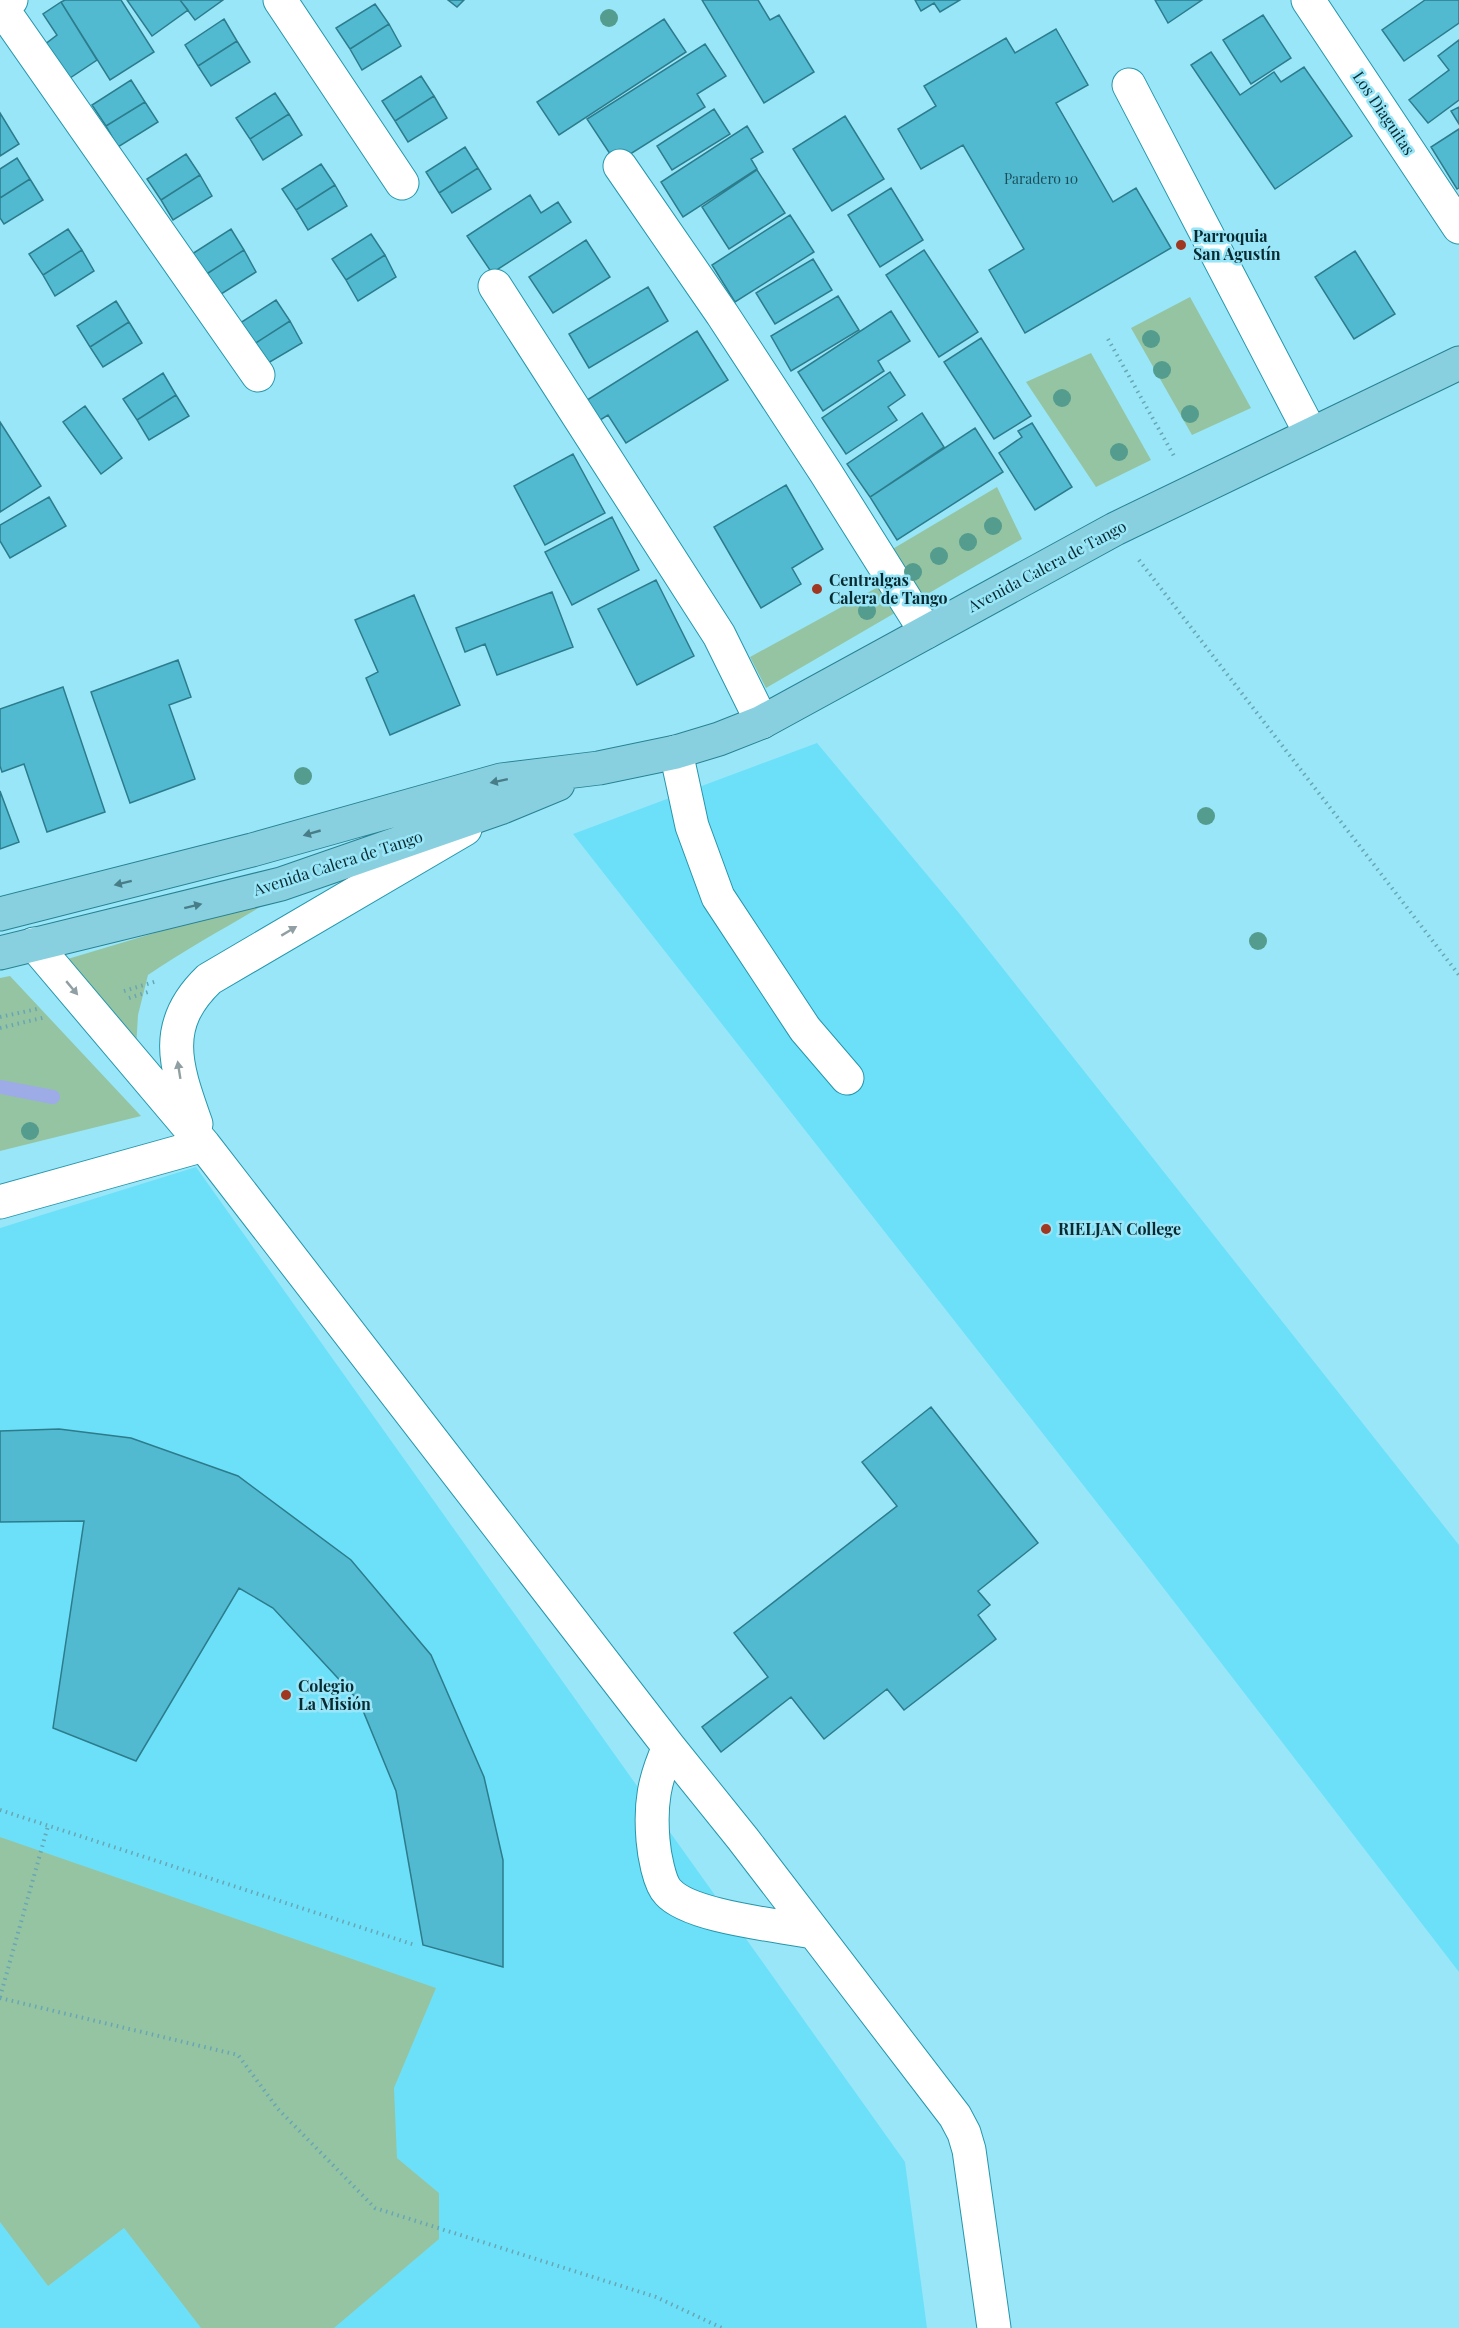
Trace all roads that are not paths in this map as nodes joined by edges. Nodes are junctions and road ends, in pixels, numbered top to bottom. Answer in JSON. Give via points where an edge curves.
{"nodes":[{"id":1,"x":280,"y":0,"type":"edge"},
{"id":2,"x":1308,"y":0,"type":"edge"},
{"id":3,"x":4,"y":5,"type":"edge"},
{"id":4,"x":1129,"y":85,"type":"dead end"},
{"id":5,"x":620,"y":166,"type":"dead end"},
{"id":6,"x":402,"y":183,"type":"dead end"},
{"id":7,"x":1459,"y":227,"type":"edge"},
{"id":8,"x":495,"y":286,"type":"dead end"},
{"id":9,"x":1459,"y":363,"type":"edge"},
{"id":10,"x":258,"y":375,"type":"dead end"},
{"id":11,"x":1311,"y":434,"type":"junction"},
{"id":12,"x":926,"y":632,"type":"junction"},
{"id":13,"x":762,"y":722,"type":"junction"},
{"id":14,"x":676,"y":752,"type":"junction"},
{"id":15,"x":599,"y":768,"type":"junction"},
{"id":16,"x":500,"y":808,"type":"junction"},
{"id":17,"x":57,"y":899,"type":"junction"},
{"id":18,"x":0,"y":914,"type":"edge"},
{"id":19,"x":34,"y":944,"type":"junction"},
{"id":20,"x":0,"y":953,"type":"edge"},
{"id":21,"x":847,"y":1078,"type":"dead end"},
{"id":22,"x":204,"y":1145,"type":"junction"},
{"id":23,"x":0,"y":1202,"type":"edge"},
{"id":24,"x":669,"y":1747,"type":"junction"},
{"id":25,"x":812,"y":1932,"type":"junction"},
{"id":26,"x":994,"y":2328,"type":"edge"}],
"edges":[{"from":1,"to":6,"type":"street"},
{"from":2,"to":7,"type":"street","name":"Los Diaguitas"},
{"from":3,"to":10,"type":"street"},
{"from":4,"to":11,"type":"street"},
{"from":5,"to":12,"type":"street","via":[[807,443]]},
{"from":8,"to":13,"type":"street","via":[[719,635]]},
{"from":9,"to":11,"type":"main road","name":"Avenida Calera de Tango"},
{"from":11,"to":12,"type":"main road","name":"Avenida Calera de Tango","via":[[1115,529]]},
{"from":12,"to":13,"type":"main road","name":"Avenida Calera de Tango"},
{"from":13,"to":14,"type":"main road","name":"Avenida Calera de Tango"},
{"from":14,"to":15,"type":"main road","name":"Avenida Calera de Tango"},
{"from":14,"to":21,"type":"street","via":[[692,826],[718,897],[805,1029]]},
{"from":15,"to":16,"type":"main road","name":"Avenida Calera de Tango"},
{"from":15,"to":17,"type":"main road","name":"Avenida Calera de Tango","one_way":true,"via":[[501,780],[252,850]]},
{"from":19,"to":16,"type":"main road","name":"Avenida Calera de Tango","one_way":true,"via":[[281,884]]},
{"from":22,"to":16,"type":"street","one_way":true,"via":[[179,1075],[176,1045],[182,1015],[193,995],[209,979]]},
{"from":17,"to":18,"type":"main road","name":"Avenida Calera de Tango"},
{"from":17,"to":19,"type":"main road"},
{"from":19,"to":20,"type":"main road","name":"Avenida Calera de Tango"},
{"from":19,"to":22,"type":"street","one_way":true},
{"from":22,"to":23,"type":"street"},
{"from":22,"to":24,"type":"street"},
{"from":24,"to":25,"type":"street"},
{"from":24,"to":25,"type":"street","via":[[659,1769],[652,1804],[658,1870],[667,1892],[692,1908]]},
{"from":25,"to":26,"type":"street","via":[[964,2133],[974,2177]]}]}
